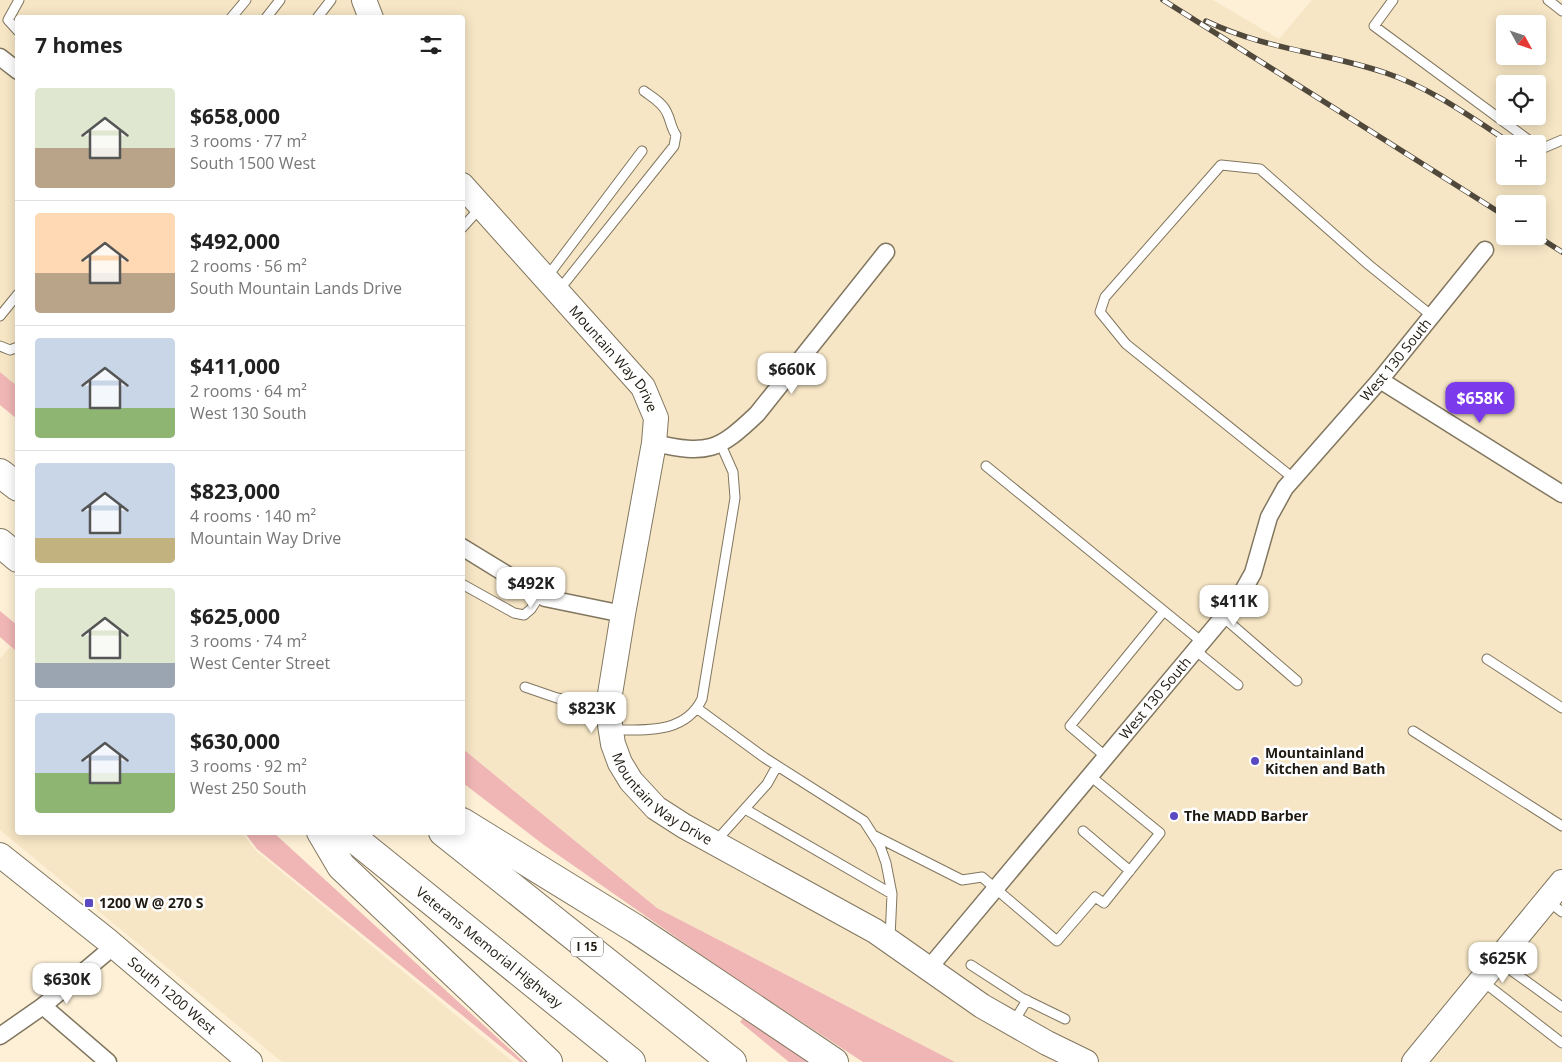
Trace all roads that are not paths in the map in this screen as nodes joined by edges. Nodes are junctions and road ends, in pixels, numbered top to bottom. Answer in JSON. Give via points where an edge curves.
{"nodes":[{"id":1,"x":20,"y":0,"type":"edge"},
{"id":2,"x":246,"y":0,"type":"edge"},
{"id":3,"x":280,"y":0,"type":"edge"},
{"id":4,"x":331,"y":0,"type":"edge"},
{"id":5,"x":364,"y":0,"type":"edge"},
{"id":6,"x":1393,"y":0,"type":"edge"},
{"id":7,"x":1548,"y":0,"type":"edge"},
{"id":8,"x":1562,"y":11,"type":"edge"},
{"id":9,"x":234,"y":15,"type":"edge"},
{"id":10,"x":268,"y":15,"type":"edge"},
{"id":11,"x":319,"y":15,"type":"edge"},
{"id":12,"x":370,"y":15,"type":"edge"},
{"id":13,"x":15,"y":27,"type":"edge"},
{"id":14,"x":0,"y":57,"type":"edge"},
{"id":15,"x":15,"y":68,"type":"edge"},
{"id":16,"x":644,"y":91,"type":"dead end"},
{"id":17,"x":1522,"y":135,"type":"edge"},
{"id":18,"x":1562,"y":140,"type":"edge"},
{"id":19,"x":1546,"y":147,"type":"edge"},
{"id":20,"x":642,"y":151,"type":"dead end"},
{"id":21,"x":465,"y":188,"type":"edge"},
{"id":22,"x":481,"y":206,"type":"junction"},
{"id":23,"x":465,"y":225,"type":"edge"},
{"id":24,"x":1485,"y":250,"type":"dead end"},
{"id":25,"x":886,"y":252,"type":"dead end"},
{"id":26,"x":551,"y":286,"type":"junction"},
{"id":27,"x":15,"y":298,"type":"edge"},
{"id":28,"x":0,"y":316,"type":"edge"},
{"id":29,"x":1432,"y":316,"type":"junction"},
{"id":30,"x":0,"y":346,"type":"edge"},
{"id":31,"x":15,"y":348,"type":"edge"},
{"id":32,"x":1380,"y":380,"type":"junction"},
{"id":33,"x":654,"y":443,"type":"junction"},
{"id":34,"x":721,"y":445,"type":"junction"},
{"id":35,"x":986,"y":466,"type":"dead end"},
{"id":36,"x":0,"y":473,"type":"edge"},
{"id":37,"x":1293,"y":478,"type":"junction"},
{"id":38,"x":15,"y":485,"type":"edge"},
{"id":39,"x":1562,"y":494,"type":"edge"},
{"id":40,"x":0,"y":543,"type":"edge"},
{"id":41,"x":465,"y":549,"type":"edge"},
{"id":42,"x":15,"y":556,"type":"edge"},
{"id":43,"x":465,"y":586,"type":"edge"},
{"id":44,"x":540,"y":596,"type":"junction"},
{"id":45,"x":1164,"y":610,"type":"junction"},
{"id":46,"x":623,"y":614,"type":"junction"},
{"id":47,"x":1223,"y":617,"type":"junction"},
{"id":48,"x":1198,"y":646,"type":"junction"},
{"id":49,"x":1487,"y":659,"type":"dead end"},
{"id":50,"x":1297,"y":681,"type":"dead end"},
{"id":51,"x":1238,"y":685,"type":"dead end"},
{"id":52,"x":525,"y":687,"type":"dead end"},
{"id":53,"x":1562,"y":708,"type":"edge"},
{"id":54,"x":698,"y":709,"type":"junction"},
{"id":55,"x":610,"y":720,"type":"junction"},
{"id":56,"x":1413,"y":732,"type":"dead end"},
{"id":57,"x":1105,"y":756,"type":"junction"},
{"id":58,"x":777,"y":766,"type":"junction"},
{"id":59,"x":1089,"y":775,"type":"junction"},
{"id":60,"x":745,"y":809,"type":"junction"},
{"id":61,"x":465,"y":824,"type":"edge"},
{"id":62,"x":1562,"y":826,"type":"edge"},
{"id":63,"x":1083,"y":831,"type":"dead end"},
{"id":64,"x":323,"y":835,"type":"edge"},
{"id":65,"x":350,"y":835,"type":"edge"},
{"id":66,"x":447,"y":835,"type":"edge"},
{"id":67,"x":873,"y":835,"type":"junction"},
{"id":68,"x":715,"y":843,"type":"junction"},
{"id":69,"x":0,"y":854,"type":"edge"},
{"id":70,"x":1130,"y":871,"type":"junction"},
{"id":71,"x":1562,"y":882,"type":"edge"},
{"id":72,"x":996,"y":887,"type":"junction"},
{"id":73,"x":892,"y":894,"type":"junction"},
{"id":74,"x":1555,"y":906,"type":"edge"},
{"id":75,"x":890,"y":940,"type":"junction"},
{"id":76,"x":114,"y":946,"type":"junction"},
{"id":77,"x":1497,"y":960,"type":"junction"},
{"id":78,"x":971,"y":965,"type":"dead end"},
{"id":79,"x":929,"y":968,"type":"junction"},
{"id":80,"x":1481,"y":980,"type":"junction"},
{"id":81,"x":1027,"y":1000,"type":"junction"},
{"id":82,"x":42,"y":1006,"type":"junction"},
{"id":83,"x":1562,"y":1007,"type":"edge"},
{"id":84,"x":1065,"y":1019,"type":"dead end"},
{"id":85,"x":1012,"y":1024,"type":"junction"},
{"id":86,"x":0,"y":1036,"type":"edge"},
{"id":87,"x":1562,"y":1043,"type":"edge"},
{"id":88,"x":1419,"y":1060,"type":"edge"},
{"id":89,"x":108,"y":1062,"type":"edge"},
{"id":90,"x":250,"y":1062,"type":"edge"},
{"id":91,"x":548,"y":1062,"type":"edge"},
{"id":92,"x":631,"y":1062,"type":"edge"},
{"id":93,"x":732,"y":1062,"type":"edge"},
{"id":94,"x":834,"y":1062,"type":"edge"},
{"id":95,"x":1086,"y":1062,"type":"edge"}],
"edges":[{"from":1,"to":13,"type":"lane","via":[[8,20]]},
{"from":2,"to":9,"type":"lane"},
{"from":3,"to":10,"type":"lane"},
{"from":4,"to":11,"type":"lane"},
{"from":5,"to":12,"type":"street"},
{"from":6,"to":17,"type":"lane","via":[[1374,26]]},
{"from":7,"to":8,"type":"lane"},
{"from":14,"to":15,"type":"street"},
{"from":16,"to":26,"type":"lane","via":[[668,113],[676,135],[674,146]]},
{"from":18,"to":19,"type":"lane"},
{"from":20,"to":26,"type":"lane"},
{"from":21,"to":22,"type":"street","name":"Mountain Way Drive"},
{"from":22,"to":23,"type":"lane"},
{"from":22,"to":26,"type":"street","name":"Mountain Way Drive"},
{"from":24,"to":29,"type":"street","name":"West 130 South"},
{"from":25,"to":34,"type":"street","via":[[757,414]]},
{"from":26,"to":33,"type":"street","name":"Mountain Way Drive","via":[[643,387],[656,418]]},
{"from":27,"to":28,"type":"lane"},
{"from":29,"to":32,"type":"street","name":"West 130 South"},
{"from":29,"to":37,"type":"lane","via":[[1260,169],[1220,165],[1105,297],[1100,312],[1126,344]]},
{"from":30,"to":31,"type":"lane","via":[[10,350]]},
{"from":32,"to":37,"type":"street","name":"West 130 South"},
{"from":32,"to":39,"type":"street"},
{"from":33,"to":34,"type":"street","via":[[685,450]]},
{"from":33,"to":46,"type":"street","name":"Mountain Way Drive"},
{"from":34,"to":54,"type":"lane","via":[[733,472],[735,498]]},
{"from":35,"to":45,"type":"lane"},
{"from":36,"to":38,"type":"highway"},
{"from":37,"to":47,"type":"street","name":"West 130 South","via":[[1269,517],[1253,573],[1239,598]]},
{"from":40,"to":42,"type":"highway"},
{"from":41,"to":44,"type":"street"},
{"from":43,"to":44,"type":"lane","via":[[514,613],[524,615]]},
{"from":44,"to":46,"type":"street"},
{"from":45,"to":48,"type":"lane"},
{"from":45,"to":57,"type":"lane","via":[[1070,726]]},
{"from":46,"to":55,"type":"street","name":"Mountain Way Drive"},
{"from":47,"to":48,"type":"street","name":"West 130 South"},
{"from":47,"to":50,"type":"lane"},
{"from":48,"to":51,"type":"lane"},
{"from":48,"to":57,"type":"street","name":"West 130 South"},
{"from":49,"to":53,"type":"lane"},
{"from":52,"to":55,"type":"lane"},
{"from":54,"to":55,"type":"lane","via":[[688,719],[654,730]]},
{"from":54,"to":58,"type":"lane"},
{"from":55,"to":68,"type":"street","name":"Mountain Way Drive","via":[[620,763],[642,795],[656,808]]},
{"from":56,"to":62,"type":"lane"},
{"from":57,"to":59,"type":"street","name":"West 130 South"},
{"from":58,"to":60,"type":"lane","via":[[767,784]]},
{"from":58,"to":67,"type":"lane","via":[[864,821]]},
{"from":59,"to":70,"type":"lane","via":[[1160,833]]},
{"from":59,"to":72,"type":"street","name":"West 130 South"},
{"from":60,"to":68,"type":"lane"},
{"from":60,"to":73,"type":"lane"},
{"from":61,"to":94,"type":"highway","via":[[636,929]]},
{"from":63,"to":70,"type":"lane"},
{"from":64,"to":91,"type":"highway","via":[[341,866]]},
{"from":65,"to":92,"type":"highway","name":"Veterans Memorial Highway"},
{"from":66,"to":93,"type":"highway","number":"I 15"},
{"from":67,"to":72,"type":"lane","via":[[962,880],[982,877]]},
{"from":67,"to":73,"type":"lane","via":[[886,863]]},
{"from":68,"to":75,"type":"street","name":"Mountain Way Drive"},
{"from":69,"to":76,"type":"street","name":"South 1200 West"},
{"from":70,"to":72,"type":"lane","via":[[1104,903],[1095,897],[1057,941]]},
{"from":71,"to":74,"type":"street"},
{"from":72,"to":79,"type":"street","name":"West 130 South"},
{"from":73,"to":75,"type":"lane"},
{"from":74,"to":77,"type":"street"},
{"from":75,"to":79,"type":"street","name":"Mountain Way Drive"},
{"from":76,"to":82,"type":"street"},
{"from":76,"to":90,"type":"street","name":"South 1200 West"},
{"from":77,"to":80,"type":"street"},
{"from":77,"to":83,"type":"lane"},
{"from":78,"to":81,"type":"lane"},
{"from":79,"to":85,"type":"street","name":"Mountain Way Drive"},
{"from":80,"to":87,"type":"lane"},
{"from":80,"to":88,"type":"street"},
{"from":81,"to":84,"type":"lane"},
{"from":81,"to":85,"type":"lane"},
{"from":82,"to":86,"type":"street"},
{"from":82,"to":89,"type":"street"},
{"from":85,"to":95,"type":"street","name":"Mountain Way Drive"}]}
